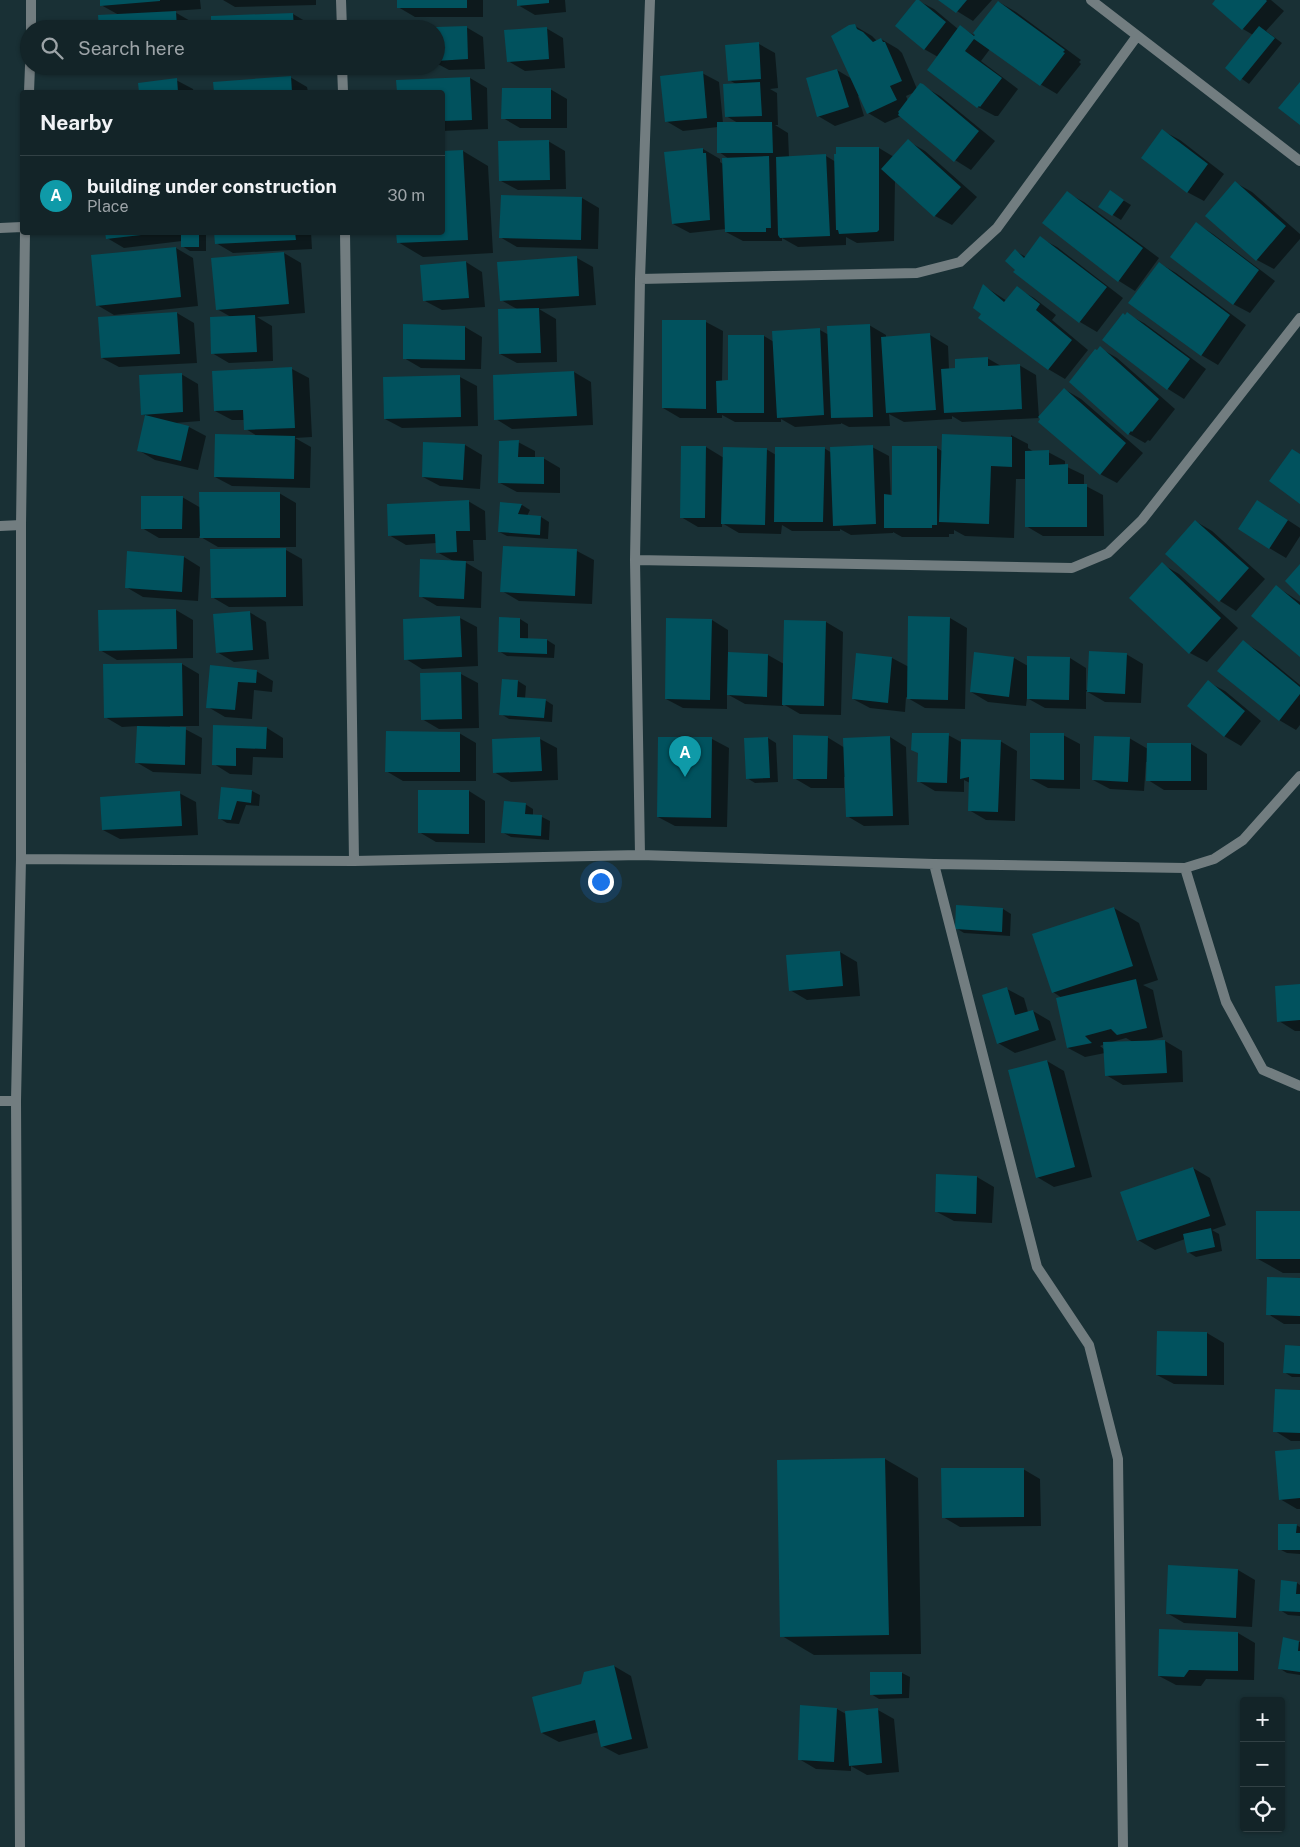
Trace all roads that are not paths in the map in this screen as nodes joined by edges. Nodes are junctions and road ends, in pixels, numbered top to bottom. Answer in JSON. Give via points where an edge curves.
{"nodes":[{"id":1,"x":31,"y":0,"type":"edge"},
{"id":2,"x":341,"y":0,"type":"edge"},
{"id":3,"x":650,"y":0,"type":"edge"},
{"id":4,"x":1091,"y":0,"type":"edge"},
{"id":5,"x":31,"y":20,"type":"edge"},
{"id":6,"x":342,"y":20,"type":"edge"},
{"id":7,"x":1138,"y":36,"type":"junction"},
{"id":8,"x":30,"y":75,"type":"edge"},
{"id":9,"x":342,"y":75,"type":"edge"},
{"id":10,"x":29,"y":90,"type":"edge"},
{"id":11,"x":342,"y":90,"type":"edge"},
{"id":12,"x":1300,"y":161,"type":"edge"},
{"id":13,"x":20,"y":227,"type":"edge"},
{"id":14,"x":0,"y":228,"type":"edge"},
{"id":15,"x":25,"y":235,"type":"edge"},
{"id":16,"x":345,"y":235,"type":"edge"},
{"id":17,"x":640,"y":279,"type":"junction"},
{"id":18,"x":1300,"y":318,"type":"edge"},
{"id":19,"x":21,"y":525,"type":"junction"},
{"id":20,"x":0,"y":526,"type":"edge"},
{"id":21,"x":635,"y":560,"type":"junction"},
{"id":22,"x":1300,"y":776,"type":"edge"},
{"id":23,"x":640,"y":855,"type":"junction"},
{"id":24,"x":21,"y":859,"type":"junction"},
{"id":25,"x":354,"y":861,"type":"junction"},
{"id":26,"x":934,"y":864,"type":"junction"},
{"id":27,"x":1185,"y":868,"type":"junction"},
{"id":28,"x":1300,"y":1086,"type":"edge"},
{"id":29,"x":16,"y":1101,"type":"junction"},
{"id":30,"x":0,"y":1102,"type":"edge"},
{"id":31,"x":20,"y":1847,"type":"edge"},
{"id":32,"x":1123,"y":1847,"type":"edge"}],
"edges":[{"from":1,"to":5,"type":"street"},
{"from":2,"to":6,"type":"street"},
{"from":3,"to":17,"type":"street"},
{"from":4,"to":7,"type":"street"},
{"from":7,"to":12,"type":"street"},
{"from":7,"to":17,"type":"street","via":[[997,228],[960,262],[917,273]]},
{"from":8,"to":10,"type":"street"},
{"from":9,"to":11,"type":"street"},
{"from":13,"to":14,"type":"street"},
{"from":15,"to":19,"type":"street"},
{"from":16,"to":25,"type":"street"},
{"from":17,"to":21,"type":"street"},
{"from":18,"to":21,"type":"street","via":[[1142,520],[1108,554],[1072,568]]},
{"from":19,"to":20,"type":"street"},
{"from":19,"to":24,"type":"street"},
{"from":21,"to":23,"type":"street"},
{"from":22,"to":27,"type":"street","via":[[1243,840],[1214,859]]},
{"from":23,"to":25,"type":"street"},
{"from":23,"to":26,"type":"street"},
{"from":24,"to":25,"type":"street"},
{"from":24,"to":29,"type":"street"},
{"from":26,"to":27,"type":"street"},
{"from":26,"to":32,"type":"street","via":[[1037,1267],[1089,1345],[1118,1459]]},
{"from":27,"to":28,"type":"street","via":[[1226,1002],[1263,1070]]},
{"from":29,"to":30,"type":"street"},
{"from":29,"to":31,"type":"street"}]}
